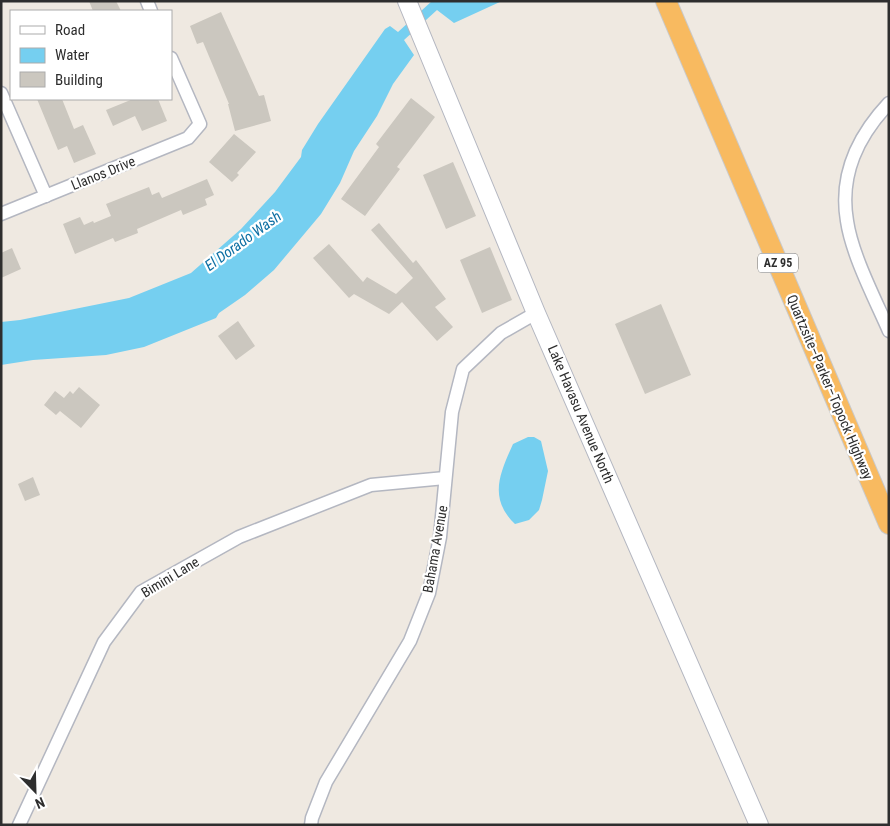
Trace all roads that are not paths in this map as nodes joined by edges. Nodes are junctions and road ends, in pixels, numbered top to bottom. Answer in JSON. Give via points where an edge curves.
{"nodes":[{"id":1,"x":407,"y":1,"type":"edge"},
{"id":2,"x":666,"y":1,"type":"edge"},
{"id":3,"x":172,"y":60,"type":"edge"},
{"id":4,"x":1,"y":93,"type":"edge"},
{"id":5,"x":889,"y":103,"type":"edge"},
{"id":6,"x":46,"y":196,"type":"junction"},
{"id":7,"x":1,"y":214,"type":"edge"},
{"id":8,"x":536,"y":314,"type":"junction"},
{"id":9,"x":889,"y":331,"type":"edge"},
{"id":10,"x":446,"y":478,"type":"junction"},
{"id":11,"x":889,"y":524,"type":"edge"},
{"id":12,"x":19,"y":825,"type":"edge"},
{"id":13,"x":311,"y":825,"type":"edge"},
{"id":14,"x":759,"y":825,"type":"edge"}],
"edges":[{"from":1,"to":8,"type":"main road","name":"Lake Havasu Avenue North"},
{"from":2,"to":11,"type":"highway","name":"Quartzsite–Parker–Topock Highway","number":"AZ 95"},
{"from":3,"to":6,"type":"street","name":"Llanos Drive","via":[[200,124],[188,138]]},
{"from":4,"to":6,"type":"street"},
{"from":5,"to":9,"type":"street","via":[[859,142],[851,162],[846,191],[847,220],[855,249]]},
{"from":6,"to":7,"type":"street","name":"Llanos Drive"},
{"from":8,"to":10,"type":"street","name":"Bahama Avenue","via":[[501,332],[463,369],[452,412]]},
{"from":8,"to":14,"type":"main road","name":"Lake Havasu Avenue North"},
{"from":10,"to":12,"type":"street","name":"Bimini Lane","via":[[371,485],[239,537],[141,592],[104,642]]},
{"from":10,"to":13,"type":"street","name":"Bahama Avenue","via":[[440,538],[429,594],[410,642],[326,782]]}]}
